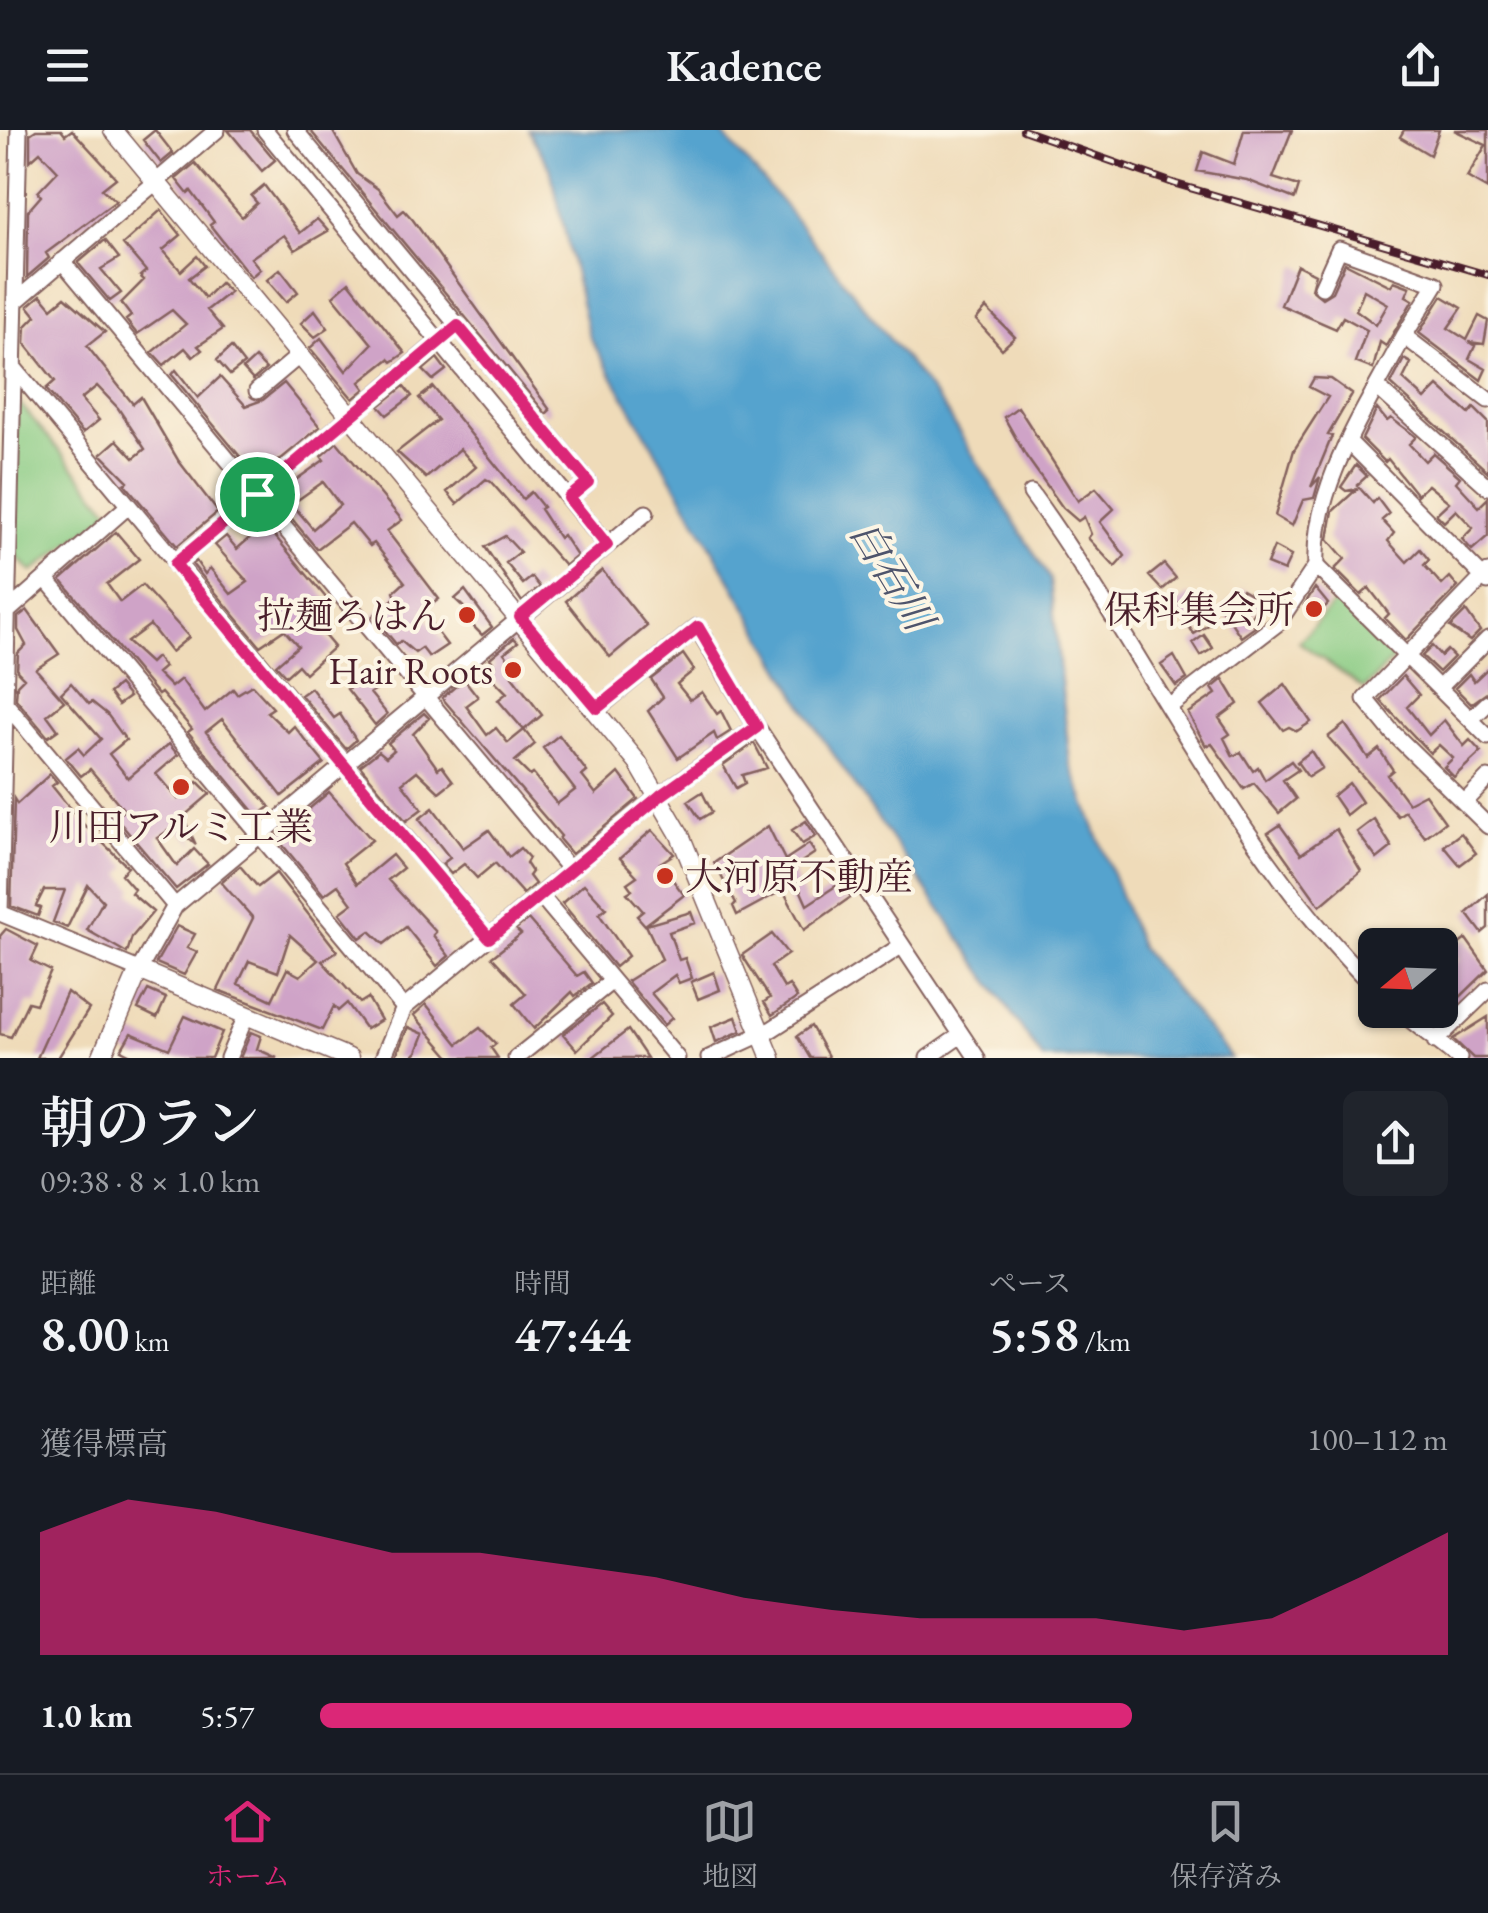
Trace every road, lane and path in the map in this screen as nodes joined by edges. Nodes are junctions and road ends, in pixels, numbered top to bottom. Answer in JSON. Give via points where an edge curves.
{"nodes":[{"id":1,"x":19,"y":130,"type":"edge"},
{"id":2,"x":113,"y":130,"type":"edge"},
{"id":3,"x":217,"y":130,"type":"edge"},
{"id":4,"x":265,"y":130,"type":"edge"},
{"id":5,"x":295,"y":130,"type":"edge"},
{"id":6,"x":156,"y":183,"type":"junction"},
{"id":7,"x":62,"y":260,"type":"junction"},
{"id":8,"x":1322,"y":287,"type":"dead end"},
{"id":9,"x":16,"y":300,"type":"junction"},
{"id":10,"x":458,"y":326,"type":"junction"},
{"id":11,"x":1404,"y":336,"type":"junction"},
{"id":12,"x":439,"y":341,"type":"junction"},
{"id":13,"x":300,"y":354,"type":"junction"},
{"id":14,"x":14,"y":369,"type":"junction"},
{"id":15,"x":1378,"y":388,"type":"junction"},
{"id":16,"x":257,"y":391,"type":"dead end"},
{"id":17,"x":1488,"y":400,"type":"edge"},
{"id":18,"x":350,"y":414,"type":"junction"},
{"id":19,"x":1348,"y":441,"type":"junction"},
{"id":20,"x":1488,"y":488,"type":"edge"},
{"id":21,"x":1031,"y":493,"type":"dead end"},
{"id":22,"x":257,"y":494,"type":"junction"},
{"id":23,"x":569,"y":498,"type":"junction"},
{"id":24,"x":5,"y":501,"type":"edge"},
{"id":25,"x":127,"y":507,"type":"junction"},
{"id":26,"x":646,"y":512,"type":"dead end"},
{"id":27,"x":607,"y":545,"type":"junction"},
{"id":28,"x":175,"y":564,"type":"junction"},
{"id":29,"x":1316,"y":566,"type":"junction"},
{"id":30,"x":1486,"y":577,"type":"edge"},
{"id":31,"x":46,"y":579,"type":"junction"},
{"id":32,"x":6,"y":612,"type":"junction"},
{"id":33,"x":520,"y":617,"type":"junction"},
{"id":34,"x":1488,"y":639,"type":"edge"},
{"id":35,"x":1407,"y":656,"type":"junction"},
{"id":36,"x":1439,"y":688,"type":"junction"},
{"id":37,"x":426,"y":696,"type":"junction"},
{"id":38,"x":1488,"y":702,"type":"edge"},
{"id":39,"x":6,"y":704,"type":"junction"},
{"id":40,"x":1170,"y":706,"type":"junction"},
{"id":41,"x":597,"y":708,"type":"junction"},
{"id":42,"x":1470,"y":719,"type":"junction"},
{"id":43,"x":757,"y":727,"type":"junction"},
{"id":44,"x":1488,"y":737,"type":"edge"},
{"id":45,"x":344,"y":765,"type":"junction"},
{"id":46,"x":1488,"y":778,"type":"edge"},
{"id":47,"x":660,"y":796,"type":"junction"},
{"id":48,"x":1465,"y":802,"type":"junction"},
{"id":49,"x":1488,"y":826,"type":"edge"},
{"id":50,"x":260,"y":835,"type":"junction"},
{"id":51,"x":571,"y":870,"type":"junction"},
{"id":52,"x":541,"y":896,"type":"junction"},
{"id":53,"x":176,"y":906,"type":"junction"},
{"id":54,"x":489,"y":938,"type":"junction"},
{"id":55,"x":901,"y":946,"type":"junction"},
{"id":56,"x":1358,"y":967,"type":"edge"},
{"id":57,"x":139,"y":970,"type":"junction"},
{"id":58,"x":612,"y":981,"type":"junction"},
{"id":59,"x":1488,"y":990,"type":"edge"},
{"id":60,"x":404,"y":1008,"type":"junction"},
{"id":61,"x":246,"y":1016,"type":"junction"},
{"id":62,"x":1419,"y":1028,"type":"edge"},
{"id":63,"x":761,"y":1034,"type":"junction"},
{"id":64,"x":961,"y":1035,"type":"junction"},
{"id":65,"x":1435,"y":1041,"type":"junction"},
{"id":66,"x":101,"y":1058,"type":"edge"},
{"id":67,"x":228,"y":1058,"type":"edge"},
{"id":68,"x":350,"y":1058,"type":"edge"},
{"id":69,"x":383,"y":1058,"type":"edge"},
{"id":70,"x":516,"y":1058,"type":"edge"},
{"id":71,"x":676,"y":1058,"type":"edge"},
{"id":72,"x":709,"y":1058,"type":"edge"},
{"id":73,"x":770,"y":1058,"type":"edge"},
{"id":74,"x":928,"y":1058,"type":"edge"},
{"id":75,"x":977,"y":1058,"type":"edge"},
{"id":76,"x":1459,"y":1058,"type":"edge"}],
"edges":[{"from":1,"to":9,"type":"street"},
{"from":2,"to":6,"type":"street"},
{"from":3,"to":6,"type":"street"},
{"from":4,"to":12,"type":"street"},
{"from":5,"to":10,"type":"street"},
{"from":6,"to":7,"type":"street"},
{"from":6,"to":13,"type":"street"},
{"from":7,"to":9,"type":"street"},
{"from":7,"to":22,"type":"street"},
{"from":8,"to":11,"type":"street","via":[[1339,249],[1436,284]]},
{"from":9,"to":14,"type":"street"},
{"from":10,"to":12,"type":"street"},
{"from":10,"to":23,"type":"street","via":[[588,482]]},
{"from":11,"to":15,"type":"street"},
{"from":11,"to":17,"type":"street"},
{"from":12,"to":18,"type":"street"},
{"from":12,"to":23,"type":"street"},
{"from":13,"to":16,"type":"street"},
{"from":13,"to":18,"type":"street"},
{"from":14,"to":24,"type":"street"},
{"from":14,"to":25,"type":"street"},
{"from":15,"to":19,"type":"street"},
{"from":15,"to":20,"type":"street"},
{"from":18,"to":22,"type":"street"},
{"from":18,"to":33,"type":"street"},
{"from":19,"to":29,"type":"street","via":[[1314,535]]},
{"from":19,"to":30,"type":"street"},
{"from":21,"to":40,"type":"street"},
{"from":22,"to":28,"type":"street"},
{"from":22,"to":37,"type":"street"},
{"from":23,"to":27,"type":"street"},
{"from":24,"to":32,"type":"street"},
{"from":25,"to":28,"type":"street"},
{"from":25,"to":31,"type":"street"},
{"from":26,"to":27,"type":"street"},
{"from":27,"to":33,"type":"street"},
{"from":28,"to":45,"type":"street"},
{"from":29,"to":35,"type":"street"},
{"from":29,"to":40,"type":"street","via":[[1278,622]]},
{"from":30,"to":35,"type":"street"},
{"from":31,"to":32,"type":"street"},
{"from":31,"to":50,"type":"street"},
{"from":32,"to":39,"type":"street"},
{"from":33,"to":37,"type":"street"},
{"from":33,"to":41,"type":"street"},
{"from":34,"to":36,"type":"street"},
{"from":35,"to":36,"type":"street"},
{"from":35,"to":48,"type":"street","via":[[1365,698]]},
{"from":36,"to":42,"type":"street"},
{"from":37,"to":45,"type":"street"},
{"from":37,"to":51,"type":"street"},
{"from":38,"to":42,"type":"street"},
{"from":39,"to":53,"type":"street"},
{"from":39,"to":57,"type":"street","via":[[0,913]]},
{"from":40,"to":56,"type":"street","via":[[1281,874]]},
{"from":41,"to":43,"type":"street","via":[[698,627]]},
{"from":41,"to":47,"type":"street"},
{"from":42,"to":44,"type":"street"},
{"from":43,"to":47,"type":"street"},
{"from":43,"to":55,"type":"street"},
{"from":45,"to":50,"type":"street"},
{"from":45,"to":54,"type":"street"},
{"from":46,"to":48,"type":"street"},
{"from":47,"to":51,"type":"street"},
{"from":47,"to":63,"type":"street"},
{"from":48,"to":49,"type":"street"},
{"from":50,"to":53,"type":"street"},
{"from":50,"to":60,"type":"street"},
{"from":51,"to":52,"type":"street"},
{"from":52,"to":54,"type":"street"},
{"from":52,"to":58,"type":"street"},
{"from":53,"to":57,"type":"street"},
{"from":54,"to":60,"type":"street"},
{"from":55,"to":63,"type":"street"},
{"from":55,"to":64,"type":"street"},
{"from":57,"to":61,"type":"street"},
{"from":57,"to":66,"type":"street"},
{"from":58,"to":70,"type":"street"},
{"from":58,"to":71,"type":"street"},
{"from":59,"to":65,"type":"street"},
{"from":60,"to":69,"type":"street"},
{"from":61,"to":67,"type":"street"},
{"from":61,"to":68,"type":"street"},
{"from":62,"to":65,"type":"street"},
{"from":63,"to":72,"type":"street"},
{"from":63,"to":73,"type":"street"},
{"from":64,"to":74,"type":"street"},
{"from":64,"to":75,"type":"street"},
{"from":65,"to":76,"type":"street"}]}
